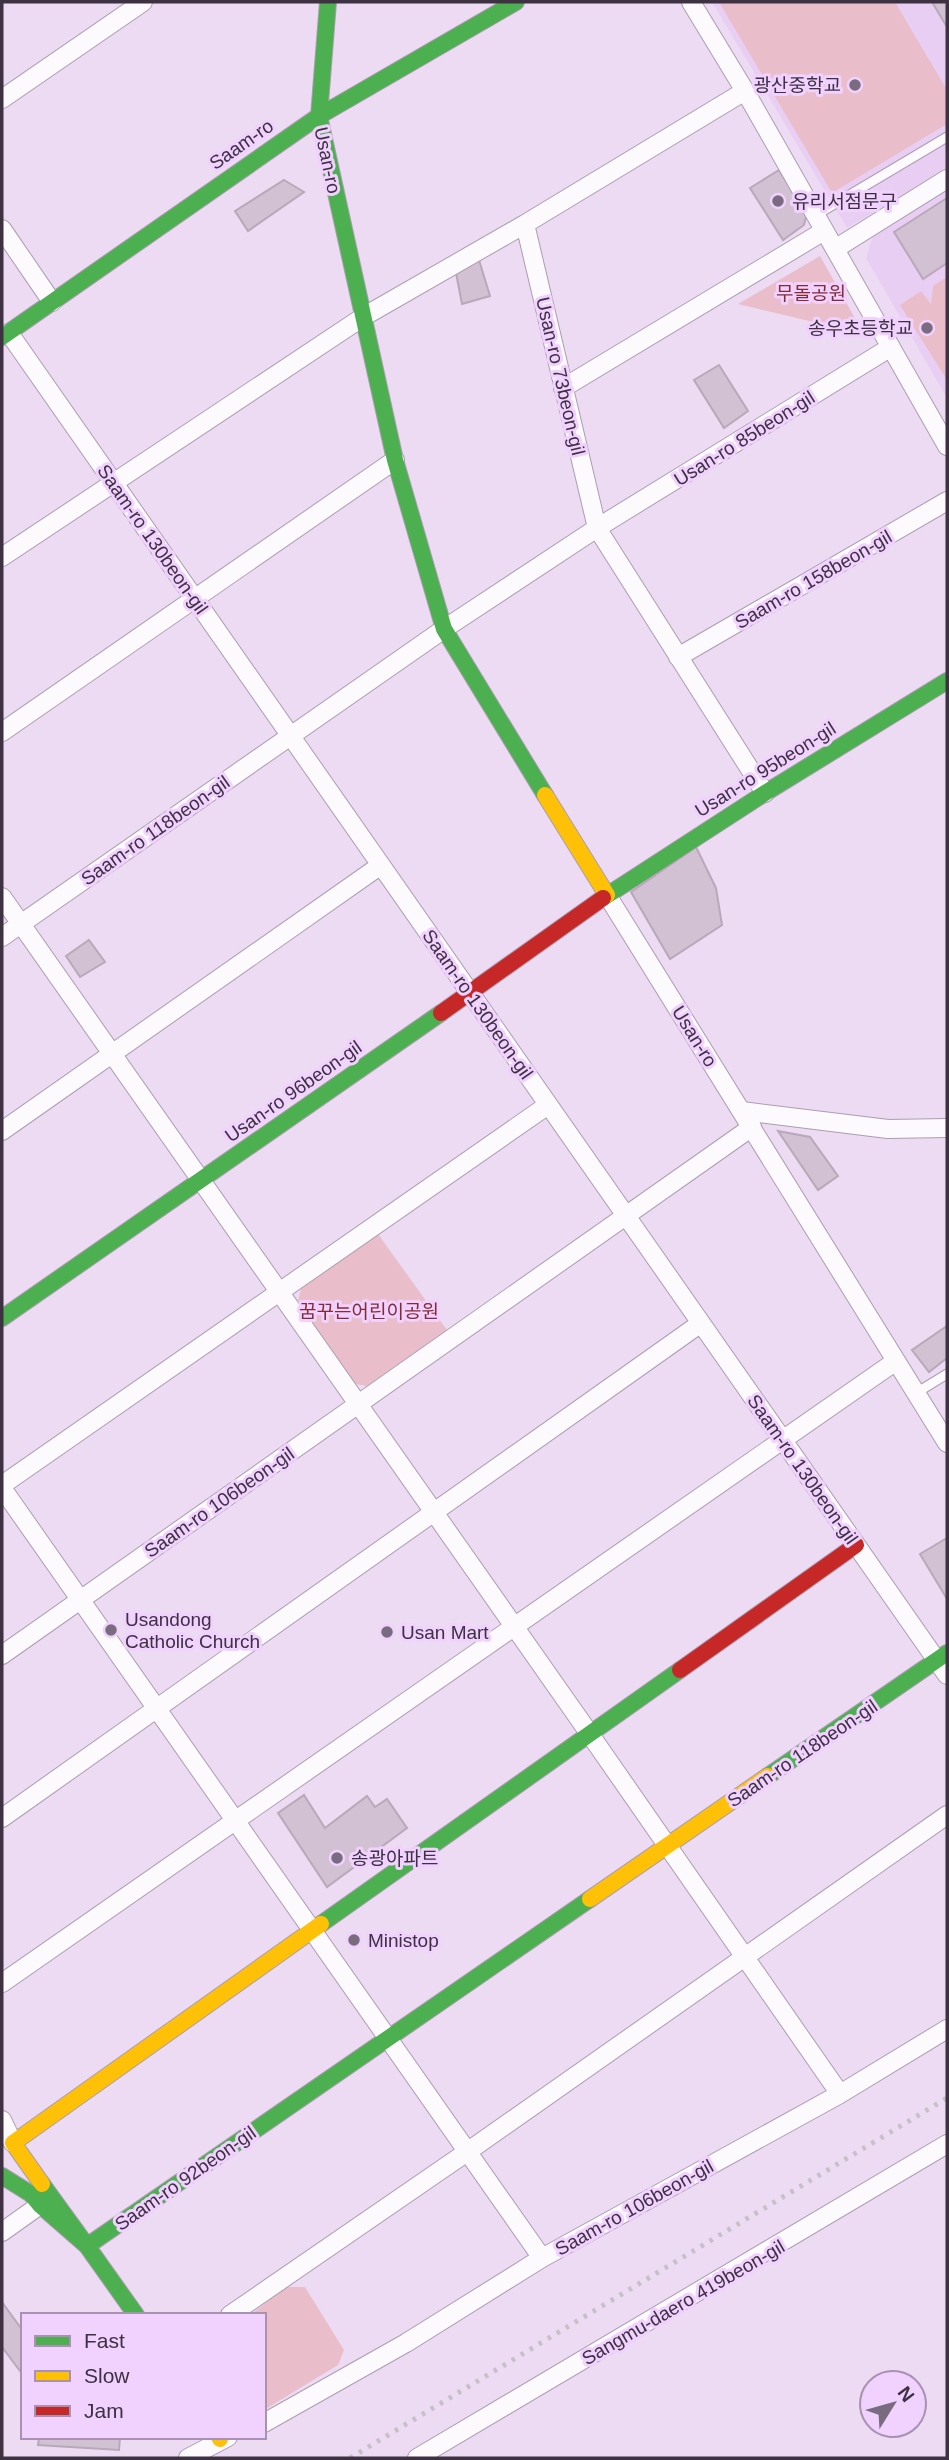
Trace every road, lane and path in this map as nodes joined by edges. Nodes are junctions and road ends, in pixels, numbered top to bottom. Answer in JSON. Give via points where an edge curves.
{"nodes":[{"id":1,"x":144,"y":2,"type":"edge"},
{"id":2,"x":328,"y":2,"type":"edge"},
{"id":3,"x":516,"y":2,"type":"edge"},
{"id":4,"x":691,"y":2,"type":"edge"},
{"id":5,"x":745,"y":91,"type":"junction"},
{"id":6,"x":2,"y":99,"type":"edge"},
{"id":7,"x":319,"y":116,"type":"junction"},
{"id":8,"x":947,"y":137,"type":"edge"},
{"id":9,"x":947,"y":179,"type":"edge"},
{"id":10,"x":820,"y":223,"type":"junction"},
{"id":11,"x":525,"y":224,"type":"junction"},
{"id":12,"x":2,"y":229,"type":"edge"},
{"id":13,"x":835,"y":249,"type":"junction"},
{"id":14,"x":52,"y":302,"type":"junction"},
{"id":15,"x":363,"y":317,"type":"junction"},
{"id":16,"x":5,"y":335,"type":"edge"},
{"id":17,"x":891,"y":347,"type":"junction"},
{"id":18,"x":563,"y":388,"type":"junction"},
{"id":19,"x":947,"y":446,"type":"edge"},
{"id":20,"x":395,"y":460,"type":"junction"},
{"id":21,"x":113,"y":482,"type":"junction"},
{"id":22,"x":947,"y":501,"type":"edge"},
{"id":23,"x":597,"y":528,"type":"junction"},
{"id":24,"x":2,"y":557,"type":"edge"},
{"id":25,"x":194,"y":598,"type":"junction"},
{"id":26,"x":444,"y":629,"type":"junction"},
{"id":27,"x":678,"y":657,"type":"junction"},
{"id":28,"x":947,"y":681,"type":"edge"},
{"id":29,"x":2,"y":732,"type":"edge"},
{"id":30,"x":290,"y":736,"type":"junction"},
{"id":31,"x":765,"y":793,"type":"junction"},
{"id":32,"x":381,"y":865,"type":"junction"},
{"id":33,"x":607,"y":895,"type":"junction"},
{"id":34,"x":2,"y":897,"type":"edge"},
{"id":35,"x":20,"y":923,"type":"junction"},
{"id":36,"x":2,"y":936,"type":"edge"},
{"id":37,"x":470,"y":993,"type":"junction"},
{"id":38,"x":112,"y":1053,"type":"junction"},
{"id":39,"x":548,"y":1105,"type":"junction"},
{"id":40,"x":742,"y":1111,"type":"junction"},
{"id":41,"x":752,"y":1127,"type":"junction"},
{"id":42,"x":947,"y":1128,"type":"edge"},
{"id":43,"x":2,"y":1130,"type":"edge"},
{"id":44,"x":201,"y":1180,"type":"junction"},
{"id":45,"x":626,"y":1216,"type":"junction"},
{"id":46,"x":279,"y":1292,"type":"junction"},
{"id":47,"x":2,"y":1318,"type":"edge"},
{"id":48,"x":701,"y":1323,"type":"junction"},
{"id":49,"x":896,"y":1362,"type":"junction"},
{"id":50,"x":947,"y":1374,"type":"edge"},
{"id":51,"x":916,"y":1393,"type":"junction"},
{"id":52,"x":358,"y":1404,"type":"junction"},
{"id":53,"x":783,"y":1440,"type":"junction"},
{"id":54,"x":947,"y":1443,"type":"edge"},
{"id":55,"x":2,"y":1487,"type":"edge"},
{"id":56,"x":434,"y":1512,"type":"junction"},
{"id":57,"x":856,"y":1545,"type":"junction"},
{"id":58,"x":80,"y":1600,"type":"junction"},
{"id":59,"x":514,"y":1626,"type":"junction"},
{"id":60,"x":2,"y":1655,"type":"edge"},
{"id":61,"x":944,"y":1663,"type":"edge"},
{"id":62,"x":156,"y":1709,"type":"junction"},
{"id":63,"x":589,"y":1733,"type":"junction"},
{"id":64,"x":947,"y":1815,"type":"edge"},
{"id":65,"x":2,"y":1818,"type":"edge"},
{"id":66,"x":234,"y":1821,"type":"junction"},
{"id":67,"x":666,"y":1845,"type":"junction"},
{"id":68,"x":311,"y":1930,"type":"junction"},
{"id":69,"x":745,"y":1957,"type":"junction"},
{"id":70,"x":2,"y":1983,"type":"edge"},
{"id":71,"x":947,"y":2029,"type":"edge"},
{"id":72,"x":387,"y":2039,"type":"junction"},
{"id":73,"x":840,"y":2094,"type":"junction"},
{"id":74,"x":2,"y":2120,"type":"edge"},
{"id":75,"x":13,"y":2143,"type":"junction"},
{"id":76,"x":947,"y":2144,"type":"edge"},
{"id":77,"x":467,"y":2152,"type":"junction"},
{"id":78,"x":2,"y":2176,"type":"edge"},
{"id":79,"x":40,"y":2205,"type":"junction"},
{"id":80,"x":2,"y":2232,"type":"edge"},
{"id":81,"x":87,"y":2246,"type":"junction"},
{"id":82,"x":542,"y":2258,"type":"junction"},
{"id":83,"x":135,"y":2313,"type":"edge"},
{"id":84,"x":233,"y":2313,"type":"edge"},
{"id":85,"x":266,"y":2422,"type":"edge"},
{"id":86,"x":220,"y":2439,"type":"edge"},
{"id":87,"x":188,"y":2458,"type":"edge"},
{"id":88,"x":417,"y":2458,"type":"edge"}],
"edges":[{"from":1,"to":6,"type":"street"},
{"from":2,"to":7,"type":"street","name":"Usan-ro"},
{"from":3,"to":7,"type":"street","name":"Saam-ro"},
{"from":4,"to":5,"type":"street"},
{"from":5,"to":10,"type":"street"},
{"from":5,"to":11,"type":"street"},
{"from":7,"to":14,"type":"street","name":"Saam-ro"},
{"from":7,"to":15,"type":"street","name":"Usan-ro"},
{"from":8,"to":10,"type":"lane"},
{"from":9,"to":13,"type":"street"},
{"from":10,"to":13,"type":"street"},
{"from":10,"to":18,"type":"street"},
{"from":11,"to":15,"type":"street"},
{"from":11,"to":18,"type":"street","name":"Usan-ro 73beon-gil"},
{"from":12,"to":14,"type":"street"},
{"from":13,"to":17,"type":"street"},
{"from":14,"to":16,"type":"street","name":"Saam-ro"},
{"from":15,"to":20,"type":"street","name":"Usan-ro"},
{"from":15,"to":21,"type":"street"},
{"from":16,"to":21,"type":"street","name":"Saam-ro 130beon-gil"},
{"from":17,"to":19,"type":"street"},
{"from":17,"to":23,"type":"street","name":"Usan-ro 85beon-gil"},
{"from":18,"to":23,"type":"street","name":"Usan-ro 73beon-gil"},
{"from":20,"to":25,"type":"street"},
{"from":20,"to":26,"type":"street","name":"Usan-ro"},
{"from":21,"to":24,"type":"street"},
{"from":21,"to":25,"type":"street","name":"Saam-ro 130beon-gil"},
{"from":22,"to":27,"type":"street","name":"Saam-ro 158beon-gil"},
{"from":23,"to":26,"type":"street","name":"Usan-ro 85beon-gil"},
{"from":23,"to":27,"type":"street"},
{"from":25,"to":29,"type":"street"},
{"from":25,"to":30,"type":"street","name":"Saam-ro 130beon-gil"},
{"from":26,"to":30,"type":"street"},
{"from":26,"to":33,"type":"street","name":"Usan-ro"},
{"from":27,"to":31,"type":"street"},
{"from":28,"to":31,"type":"street","name":"Usan-ro 95beon-gil"},
{"from":30,"to":32,"type":"street","name":"Saam-ro 130beon-gil"},
{"from":30,"to":35,"type":"street","name":"Saam-ro 118beon-gil"},
{"from":31,"to":33,"type":"street","name":"Usan-ro 95beon-gil"},
{"from":32,"to":37,"type":"street","name":"Saam-ro 130beon-gil"},
{"from":32,"to":38,"type":"street"},
{"from":33,"to":37,"type":"street","name":"Usan-ro 96beon-gil"},
{"from":33,"to":40,"type":"street","name":"Usan-ro"},
{"from":34,"to":35,"type":"street"},
{"from":35,"to":36,"type":"street"},
{"from":35,"to":38,"type":"street"},
{"from":37,"to":39,"type":"street","name":"Saam-ro 130beon-gil"},
{"from":37,"to":44,"type":"street","name":"Usan-ro 96beon-gil"},
{"from":38,"to":43,"type":"street"},
{"from":38,"to":44,"type":"street"},
{"from":39,"to":45,"type":"street","name":"Saam-ro 130beon-gil"},
{"from":39,"to":46,"type":"street"},
{"from":40,"to":41,"type":"street","name":"Usan-ro"},
{"from":40,"to":42,"type":"street","via":[[888,1129]]},
{"from":41,"to":45,"type":"street"},
{"from":41,"to":49,"type":"street","name":"Usan-ro"},
{"from":44,"to":46,"type":"street"},
{"from":44,"to":47,"type":"street","name":"Usan-ro 96beon-gil"},
{"from":45,"to":48,"type":"street","name":"Saam-ro 130beon-gil"},
{"from":45,"to":52,"type":"street"},
{"from":46,"to":52,"type":"street"},
{"from":46,"to":55,"type":"street","name":"Saam-ro 106beon-gil"},
{"from":48,"to":53,"type":"street","name":"Saam-ro 130beon-gil"},
{"from":48,"to":56,"type":"street"},
{"from":49,"to":51,"type":"street","name":"Usan-ro"},
{"from":49,"to":53,"type":"street"},
{"from":50,"to":51,"type":"lane"},
{"from":51,"to":54,"type":"street","name":"Usan-ro"},
{"from":52,"to":56,"type":"street"},
{"from":52,"to":58,"type":"street","name":"Saam-ro 106beon-gil"},
{"from":53,"to":57,"type":"street","name":"Saam-ro 130beon-gil"},
{"from":53,"to":59,"type":"street"},
{"from":55,"to":58,"type":"street","name":"Saam-ro 106beon-gil"},
{"from":56,"to":59,"type":"street"},
{"from":56,"to":62,"type":"street"},
{"from":57,"to":61,"type":"street","name":"Saam-ro 130beon-gil"},
{"from":57,"to":63,"type":"street"},
{"from":58,"to":60,"type":"street"},
{"from":58,"to":62,"type":"street","name":"Saam-ro 106beon-gil"},
{"from":59,"to":63,"type":"street"},
{"from":59,"to":66,"type":"street"},
{"from":61,"to":67,"type":"street","name":"Saam-ro 118beon-gil"},
{"from":62,"to":65,"type":"street"},
{"from":62,"to":66,"type":"street","name":"Saam-ro 106beon-gil"},
{"from":63,"to":67,"type":"street"},
{"from":63,"to":68,"type":"street"},
{"from":64,"to":69,"type":"street"},
{"from":66,"to":68,"type":"street","name":"Saam-ro 106beon-gil"},
{"from":66,"to":70,"type":"street"},
{"from":67,"to":69,"type":"street"},
{"from":67,"to":72,"type":"street"},
{"from":68,"to":72,"type":"street","name":"Saam-ro 106beon-gil"},
{"from":68,"to":75,"type":"street"},
{"from":69,"to":73,"type":"street"},
{"from":69,"to":77,"type":"street"},
{"from":71,"to":73,"type":"street","name":"Saam-ro 106beon-gil"},
{"from":72,"to":77,"type":"street","name":"Saam-ro 106beon-gil"},
{"from":72,"to":81,"type":"street","name":"Saam-ro 92beon-gil"},
{"from":73,"to":82,"type":"street","name":"Saam-ro 106beon-gil"},
{"from":74,"to":75,"type":"street"},
{"from":75,"to":81,"type":"street"},
{"from":76,"to":88,"type":"street","name":"Sangmu-daero 419beon-gil"},
{"from":77,"to":82,"type":"street","name":"Saam-ro 106beon-gil"},
{"from":77,"to":84,"type":"street"},
{"from":78,"to":79,"type":"street","via":[[31,2193]]},
{"from":79,"to":80,"type":"street"},
{"from":79,"to":81,"type":"street"},
{"from":81,"to":83,"type":"street"},
{"from":82,"to":85,"type":"street","via":[[406,2343]]},
{"from":86,"to":87,"type":"street"}]}
